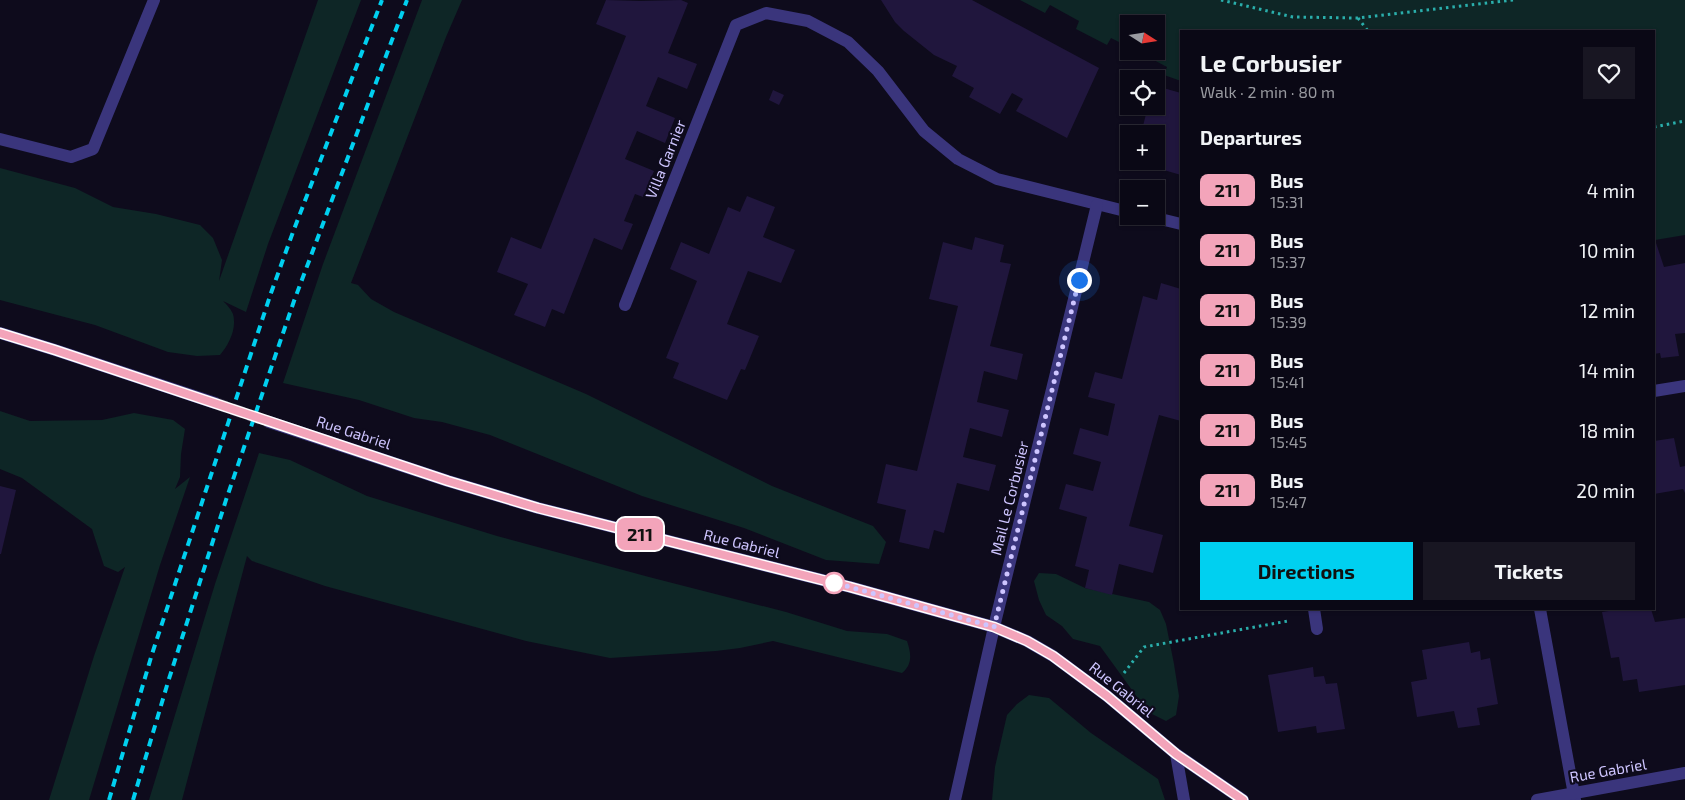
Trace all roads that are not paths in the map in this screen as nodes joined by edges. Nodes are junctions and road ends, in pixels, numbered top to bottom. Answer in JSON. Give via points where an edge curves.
{"nodes":[{"id":1,"x":154,"y":0,"type":"edge"},
{"id":2,"x":0,"y":139,"type":"edge"},
{"id":3,"x":1097,"y":205,"type":"junction"},
{"id":4,"x":1120,"y":210,"type":"edge"},
{"id":5,"x":1165,"y":220,"type":"edge"},
{"id":6,"x":1180,"y":224,"type":"edge"},
{"id":7,"x":625,"y":305,"type":"dead end"},
{"id":8,"x":0,"y":333,"type":"edge"},
{"id":9,"x":1685,"y":386,"type":"edge"},
{"id":10,"x":1655,"y":391,"type":"edge"},
{"id":11,"x":215,"y":403,"type":"tunnel mouth"},
{"id":12,"x":270,"y":422,"type":"tunnel mouth"},
{"id":13,"x":1540,"y":610,"type":"edge"},
{"id":14,"x":1315,"y":612,"type":"edge"},
{"id":15,"x":994,"y":627,"type":"junction"},
{"id":16,"x":1317,"y":629,"type":"dead end"},
{"id":17,"x":1176,"y":754,"type":"junction"},
{"id":18,"x":1685,"y":773,"type":"edge"},
{"id":19,"x":1574,"y":797,"type":"edge"},
{"id":20,"x":955,"y":800,"type":"edge"},
{"id":21,"x":1184,"y":800,"type":"edge"},
{"id":22,"x":1243,"y":800,"type":"edge"},
{"id":23,"x":1537,"y":800,"type":"edge"}],
"edges":[{"from":1,"to":2,"type":"street","via":[[93,149],[71,157]]},
{"from":3,"to":4,"type":"street"},
{"from":3,"to":7,"type":"street","name":"Villa Garnier","via":[[998,179],[958,159],[924,131],[878,70],[848,42],[808,21],[766,13],[736,25]]},
{"from":3,"to":15,"type":"street","name":"Mail Le Corbusier"},
{"from":5,"to":6,"type":"street"},
{"from":8,"to":11,"type":"street"},
{"from":9,"to":10,"type":"street"},
{"from":12,"to":15,"type":"street","name":"Rue Gabriel","via":[[538,508]]},
{"from":13,"to":19,"type":"street"},
{"from":14,"to":16,"type":"street"},
{"from":15,"to":17,"type":"street","name":"Rue Gabriel","via":[[1053,656]]},
{"from":15,"to":20,"type":"street","name":"Mail Le Corbusier"},
{"from":17,"to":21,"type":"street"},
{"from":17,"to":22,"type":"street","name":"Rue Gabriel"},
{"from":18,"to":19,"type":"street","name":"Rue Gabriel"},
{"from":19,"to":23,"type":"street","name":"Rue Gabriel"}]}
